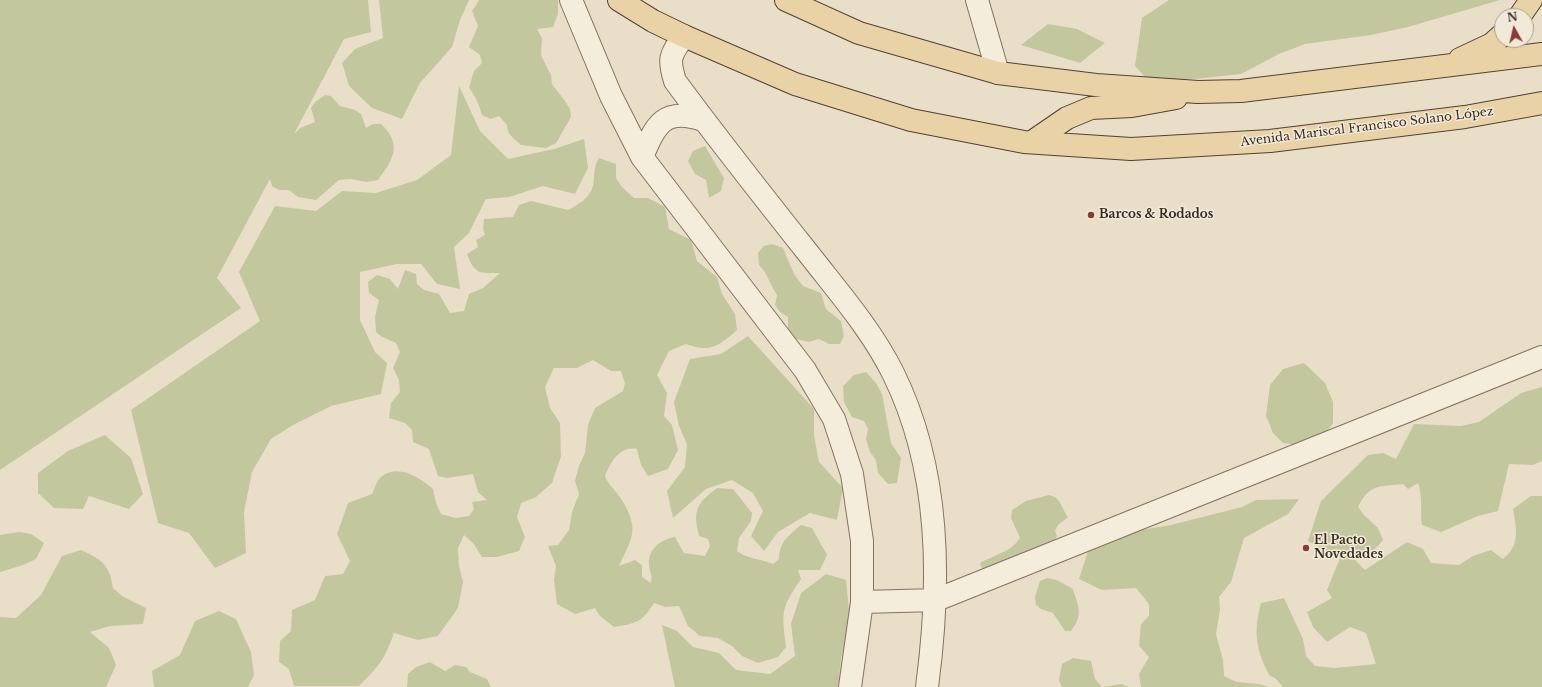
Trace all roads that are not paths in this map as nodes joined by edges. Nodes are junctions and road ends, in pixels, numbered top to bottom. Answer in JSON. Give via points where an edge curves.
{"nodes":[{"id":1,"x":571,"y":0,"type":"edge"},
{"id":2,"x":619,"y":0,"type":"edge"},
{"id":3,"x":786,"y":0,"type":"edge"},
{"id":4,"x":977,"y":0,"type":"edge"},
{"id":5,"x":684,"y":36,"type":"junction"},
{"id":6,"x":1494,"y":42,"type":"edge"},
{"id":7,"x":1542,"y":54,"type":"edge"},
{"id":8,"x":1443,"y":68,"type":"junction"},
{"id":9,"x":998,"y":73,"type":"junction"},
{"id":10,"x":1198,"y":92,"type":"junction"},
{"id":11,"x":1542,"y":103,"type":"edge"},
{"id":12,"x":703,"y":120,"type":"junction"},
{"id":13,"x":1032,"y":142,"type":"junction"},
{"id":14,"x":642,"y":157,"type":"junction"},
{"id":15,"x":1542,"y":357,"type":"edge"},
{"id":16,"x":936,"y":600,"type":"junction"},
{"id":17,"x":862,"y":602,"type":"junction"},
{"id":18,"x":850,"y":687,"type":"edge"},
{"id":19,"x":927,"y":687,"type":"edge"}],
"edges":[{"from":1,"to":14,"type":"street","via":[[611,96]]},
{"from":2,"to":5,"type":"main road","name":"Avenida Mariscal Francisco Solano López"},
{"from":3,"to":9,"type":"main road","via":[[859,34]]},
{"from":4,"to":9,"type":"street"},
{"from":5,"to":12,"type":"street","via":[[673,50],[670,64],[675,81]]},
{"from":5,"to":13,"type":"main road","name":"Avenida Mariscal Francisco Solano López","via":[[795,84],[898,116]]},
{"from":6,"to":8,"type":"main road"},
{"from":7,"to":8,"type":"main road"},
{"from":8,"to":10,"type":"main road","via":[[1241,91]]},
{"from":9,"to":10,"type":"main road","via":[[1096,85]]},
{"from":10,"to":13,"type":"main road","via":[[1163,101],[1091,108],[1067,118]]},
{"from":11,"to":13,"type":"main road","name":"Avenida Mariscal Francisco Solano López","via":[[1465,117],[1270,140],[1130,149]]},
{"from":12,"to":14,"type":"street","via":[[688,115],[674,115],[663,120],[651,136]]},
{"from":12,"to":16,"type":"street","via":[[867,328],[893,373],[911,417],[930,499],[936,544]]},
{"from":14,"to":17,"type":"street","via":[[805,370],[834,419],[852,474],[862,541]]},
{"from":15,"to":16,"type":"street"},
{"from":16,"to":17,"type":"street"},
{"from":16,"to":19,"type":"street"},
{"from":17,"to":18,"type":"street"}]}
